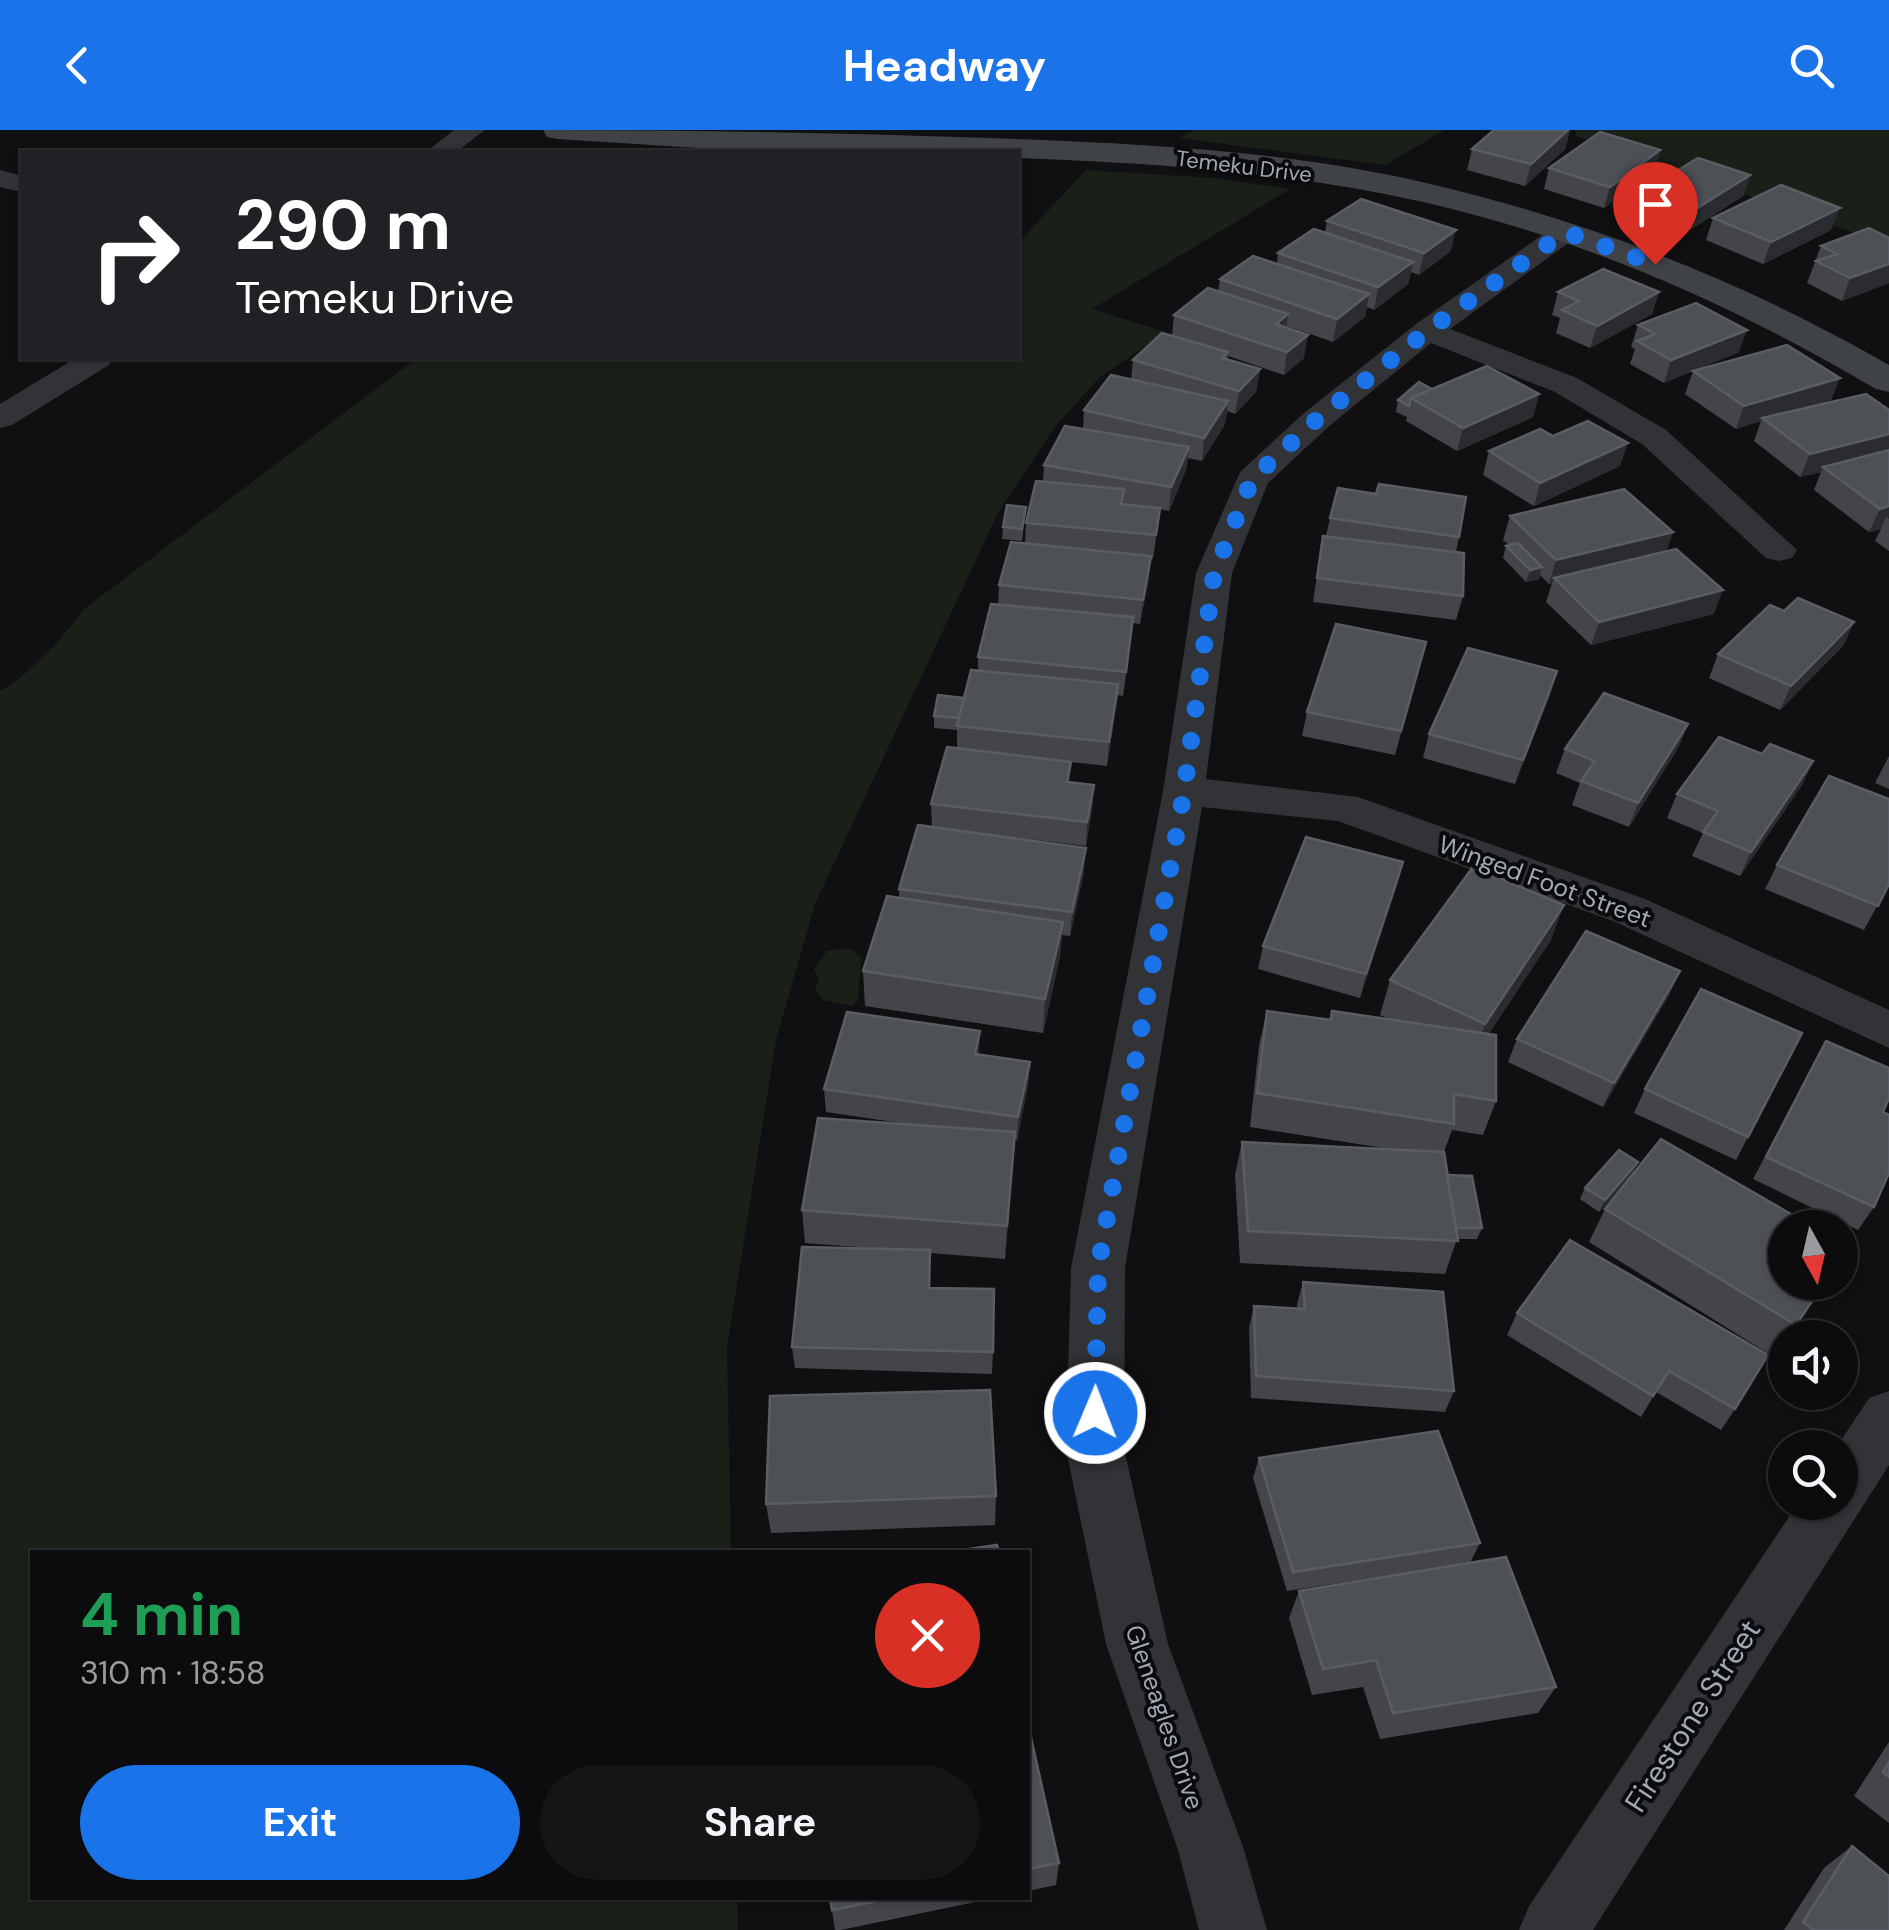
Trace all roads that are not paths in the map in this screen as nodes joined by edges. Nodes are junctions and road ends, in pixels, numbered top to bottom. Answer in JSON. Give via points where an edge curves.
{"nodes":[{"id":1,"x":472,"y":130,"type":"edge"},
{"id":2,"x":558,"y":130,"type":"edge"},
{"id":3,"x":441,"y":150,"type":"edge"},
{"id":4,"x":1016,"y":150,"type":"edge"},
{"id":5,"x":1020,"y":150,"type":"edge"},
{"id":6,"x":1565,"y":232,"type":"junction"},
{"id":7,"x":1427,"y":331,"type":"junction"},
{"id":8,"x":95,"y":360,"type":"edge"},
{"id":9,"x":1889,"y":382,"type":"edge"},
{"id":10,"x":0,"y":418,"type":"edge"},
{"id":11,"x":1779,"y":550,"type":"dead end"},
{"id":12,"x":1184,"y":792,"type":"junction"},
{"id":13,"x":1889,"y":1030,"type":"edge"},
{"id":14,"x":1889,"y":1416,"type":"edge"},
{"id":15,"x":1858,"y":1463,"type":"edge"},
{"id":16,"x":1821,"y":1520,"type":"edge"},
{"id":17,"x":1232,"y":1930,"type":"edge"},
{"id":18,"x":1553,"y":1930,"type":"edge"}],
"edges":[{"from":1,"to":3,"type":"street"},
{"from":2,"to":4,"type":"street","name":"Temeku Drive"},
{"from":5,"to":6,"type":"street","name":"Temeku Drive","via":[[1260,165],[1371,182]]},
{"from":6,"to":7,"type":"street","name":"Gleneagles Drive"},
{"from":6,"to":9,"type":"street","name":"Temeku Drive","via":[[1724,290]]},
{"from":7,"to":11,"type":"street","via":[[1566,386],[1654,438]]},
{"from":7,"to":12,"type":"street","name":"Gleneagles Drive","via":[[1252,479],[1214,574]]},
{"from":8,"to":10,"type":"street"},
{"from":12,"to":13,"type":"street","name":"Winged Foot Street","via":[[1343,807],[1629,910]]},
{"from":12,"to":17,"type":"street","name":"Gleneagles Drive","via":[[1098,1268],[1094,1449],[1137,1644],[1211,1850]]},
{"from":14,"to":15,"type":"street"},
{"from":16,"to":18,"type":"street","name":"Firestone Street"}]}
